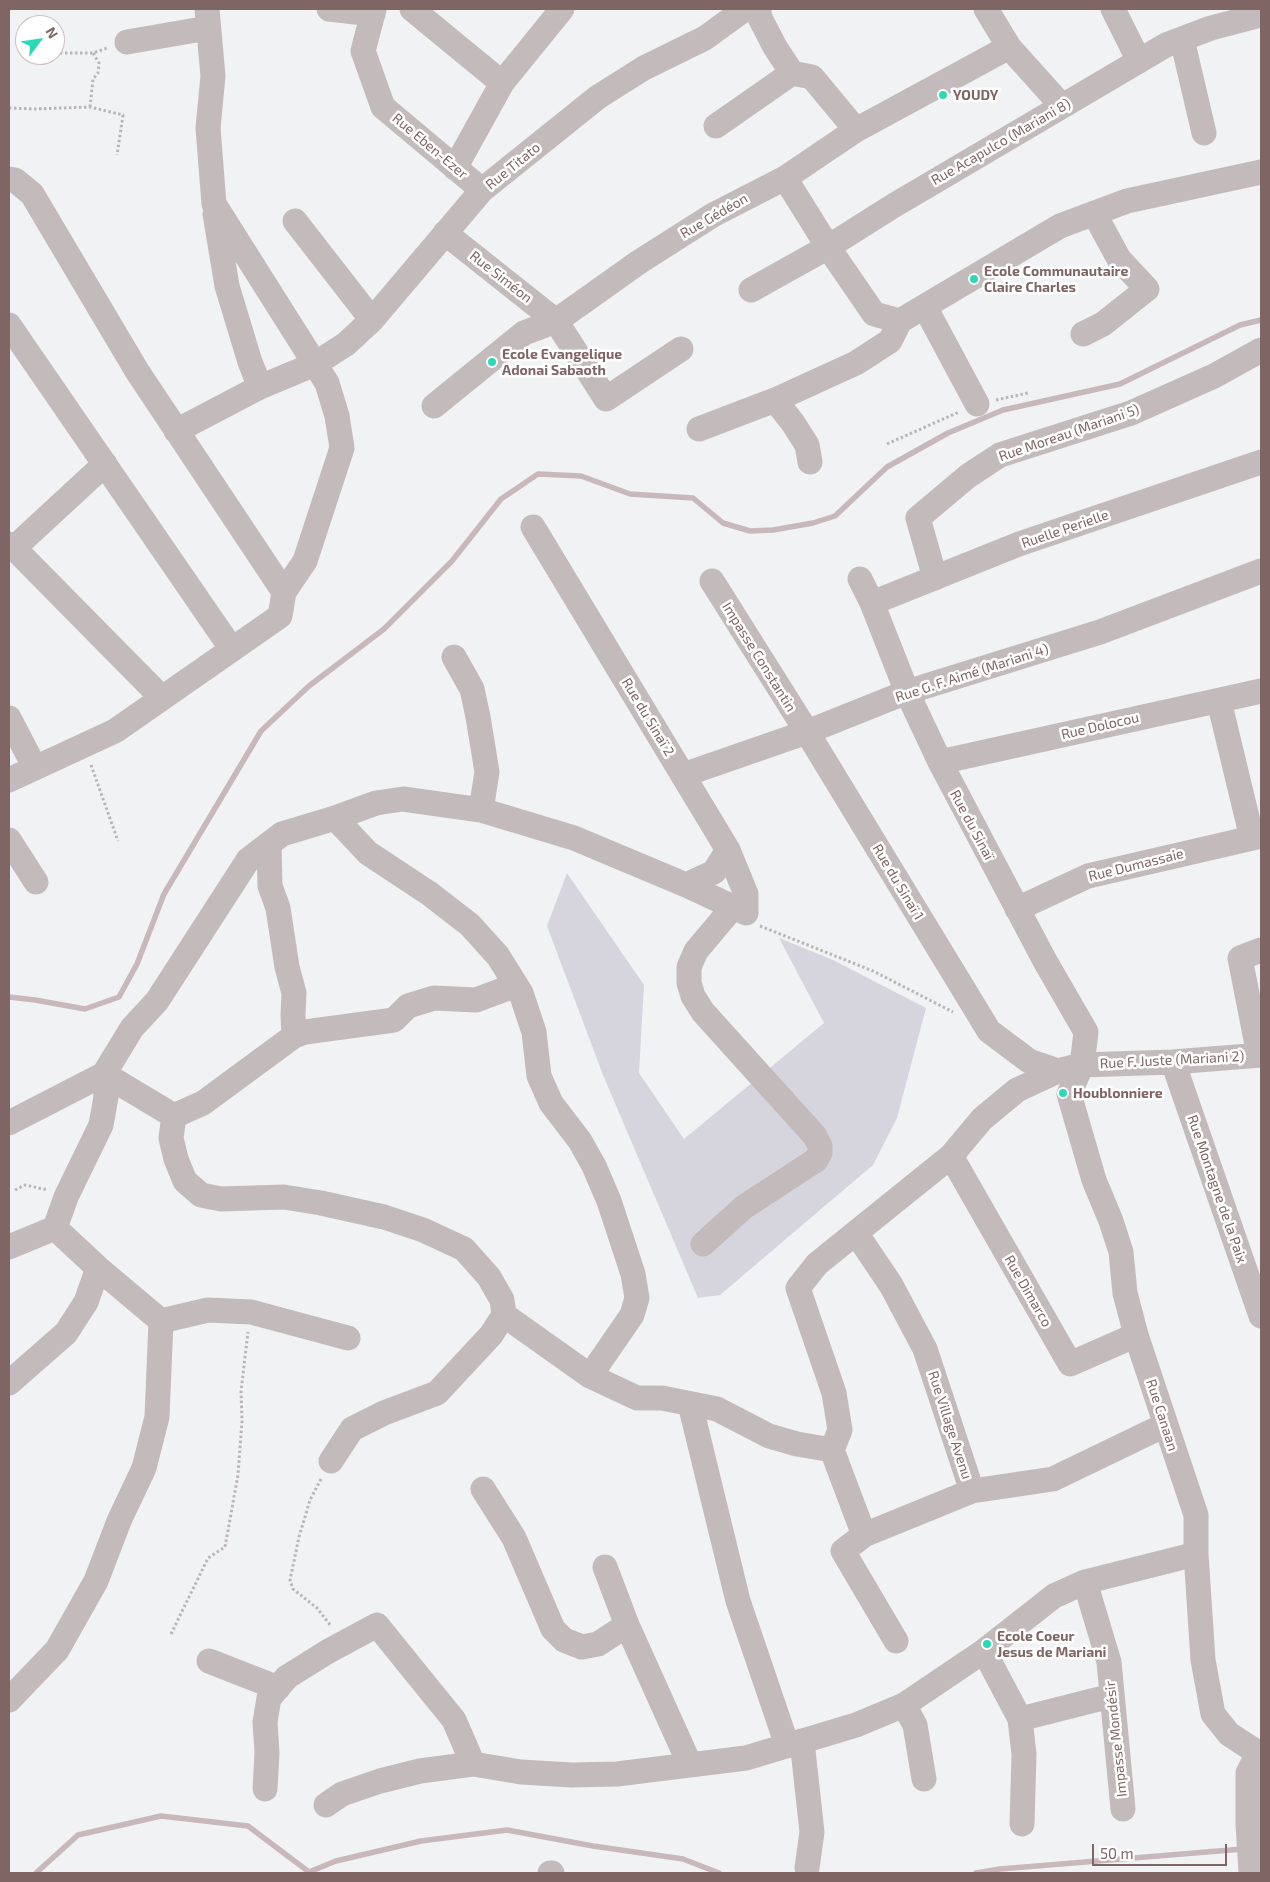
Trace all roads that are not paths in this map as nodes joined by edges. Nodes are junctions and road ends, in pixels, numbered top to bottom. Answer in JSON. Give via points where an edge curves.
{"nodes":[{"id":1,"x":329,"y":9,"type":"edge"},
{"id":2,"x":412,"y":9,"type":"edge"},
{"id":3,"x":562,"y":9,"type":"edge"},
{"id":4,"x":745,"y":9,"type":"edge"},
{"id":5,"x":759,"y":9,"type":"edge"},
{"id":6,"x":986,"y":9,"type":"edge"},
{"id":7,"x":1113,"y":9,"type":"edge"},
{"id":8,"x":374,"y":11,"type":"edge"},
{"id":9,"x":1261,"y":15,"type":"edge"},
{"id":10,"x":208,"y":18,"type":"edge"},
{"id":11,"x":1214,"y":18,"type":"edge"},
{"id":12,"x":1182,"y":39,"type":"junction"},
{"id":13,"x":127,"y":42,"type":"road end"},
{"id":14,"x":1009,"y":47,"type":"junction"},
{"id":15,"x":1139,"y":61,"type":"junction"},
{"id":16,"x":792,"y":73,"type":"junction"},
{"id":17,"x":502,"y":83,"type":"junction"},
{"id":18,"x":1062,"y":106,"type":"junction"},
{"id":19,"x":716,"y":126,"type":"dead end"},
{"id":20,"x":856,"y":130,"type":"junction"},
{"id":21,"x":1204,"y":133,"type":"dead end"},
{"id":22,"x":455,"y":168,"type":"junction"},
{"id":23,"x":1261,"y":172,"type":"edge"},
{"id":24,"x":785,"y":178,"type":"junction"},
{"id":25,"x":9,"y":179,"type":"edge"},
{"id":26,"x":482,"y":190,"type":"junction"},
{"id":27,"x":214,"y":204,"type":"junction"},
{"id":28,"x":1094,"y":213,"type":"junction"},
{"id":29,"x":294,"y":221,"type":"dead end"},
{"id":30,"x":445,"y":233,"type":"junction"},
{"id":31,"x":828,"y":247,"type":"junction"},
{"id":32,"x":751,"y":290,"type":"dead end"},
{"id":33,"x":925,"y":307,"type":"junction"},
{"id":34,"x":372,"y":320,"type":"junction"},
{"id":35,"x":556,"y":321,"type":"junction"},
{"id":36,"x":900,"y":321,"type":"junction"},
{"id":37,"x":9,"y":325,"type":"edge"},
{"id":38,"x":1083,"y":334,"type":"dead end"},
{"id":39,"x":681,"y":349,"type":"dead end"},
{"id":40,"x":1261,"y":350,"type":"edge"},
{"id":41,"x":315,"y":364,"type":"junction"},
{"id":42,"x":260,"y":387,"type":"junction"},
{"id":43,"x":775,"y":400,"type":"junction"},
{"id":44,"x":977,"y":404,"type":"road end"},
{"id":45,"x":434,"y":406,"type":"dead end"},
{"id":46,"x":699,"y":429,"type":"dead end"},
{"id":47,"x":176,"y":430,"type":"junction"},
{"id":48,"x":810,"y":462,"type":"dead end"},
{"id":49,"x":1261,"y":462,"type":"edge"},
{"id":50,"x":105,"y":464,"type":"junction"},
{"id":51,"x":533,"y":528,"type":"dead end"},
{"id":52,"x":11,"y":546,"type":"edge"},
{"id":53,"x":1261,"y":571,"type":"edge"},
{"id":54,"x":935,"y":578,"type":"junction"},
{"id":55,"x":860,"y":579,"type":"dead end"},
{"id":56,"x":712,"y":581,"type":"dead end"},
{"id":57,"x":284,"y":592,"type":"junction"},
{"id":58,"x":872,"y":604,"type":"junction"},
{"id":59,"x":231,"y":648,"type":"junction"},
{"id":60,"x":454,"y":657,"type":"dead end"},
{"id":61,"x":1261,"y":691,"type":"edge"},
{"id":62,"x":907,"y":692,"type":"junction"},
{"id":63,"x":162,"y":698,"type":"junction"},
{"id":64,"x":1219,"y":700,"type":"junction"},
{"id":65,"x":9,"y":718,"type":"edge"},
{"id":66,"x":807,"y":732,"type":"junction"},
{"id":67,"x":940,"y":762,"type":"junction"},
{"id":68,"x":36,"y":768,"type":"junction"},
{"id":69,"x":683,"y":775,"type":"junction"},
{"id":70,"x":9,"y":780,"type":"edge"},
{"id":71,"x":481,"y":810,"type":"junction"},
{"id":72,"x":335,"y":818,"type":"junction"},
{"id":73,"x":1256,"y":836,"type":"edge"},
{"id":74,"x":9,"y":840,"type":"edge"},
{"id":75,"x":269,"y":844,"type":"junction"},
{"id":76,"x":728,"y":850,"type":"junction"},
{"id":77,"x":36,"y":882,"type":"dead end"},
{"id":78,"x":686,"y":885,"type":"junction"},
{"id":79,"x":1016,"y":909,"type":"junction"},
{"id":80,"x":740,"y":910,"type":"junction"},
{"id":81,"x":1261,"y":950,"type":"edge"},
{"id":82,"x":516,"y":985,"type":"junction"},
{"id":83,"x":294,"y":1036,"type":"junction"},
{"id":84,"x":1260,"y":1055,"type":"edge"},
{"id":85,"x":1173,"y":1062,"type":"junction"},
{"id":86,"x":1082,"y":1065,"type":"junction"},
{"id":87,"x":1058,"y":1071,"type":"junction"},
{"id":88,"x":104,"y":1074,"type":"junction"},
{"id":89,"x":174,"y":1116,"type":"junction"},
{"id":90,"x":9,"y":1123,"type":"edge"},
{"id":91,"x":951,"y":1156,"type":"junction"},
{"id":92,"x":55,"y":1228,"type":"junction"},
{"id":93,"x":856,"y":1233,"type":"junction"},
{"id":94,"x":703,"y":1244,"type":"dead end"},
{"id":95,"x":9,"y":1247,"type":"edge"},
{"id":96,"x":98,"y":1268,"type":"junction"},
{"id":97,"x":504,"y":1315,"type":"junction"},
{"id":98,"x":1261,"y":1316,"type":"edge"},
{"id":99,"x":161,"y":1321,"type":"junction"},
{"id":100,"x":1136,"y":1335,"type":"junction"},
{"id":101,"x":348,"y":1338,"type":"dead end"},
{"id":102,"x":590,"y":1376,"type":"junction"},
{"id":103,"x":9,"y":1383,"type":"edge"},
{"id":104,"x":690,"y":1404,"type":"junction"},
{"id":105,"x":1165,"y":1425,"type":"junction"},
{"id":106,"x":832,"y":1450,"type":"junction"},
{"id":107,"x":331,"y":1461,"type":"road end"},
{"id":108,"x":483,"y":1489,"type":"dead end"},
{"id":109,"x":972,"y":1491,"type":"junction"},
{"id":110,"x":864,"y":1535,"type":"junction"},
{"id":111,"x":1196,"y":1554,"type":"junction"},
{"id":112,"x":605,"y":1567,"type":"dead end"},
{"id":113,"x":1085,"y":1582,"type":"junction"},
{"id":114,"x":628,"y":1625,"type":"junction"},
{"id":115,"x":896,"y":1641,"type":"dead end"},
{"id":116,"x":984,"y":1651,"type":"junction"},
{"id":117,"x":209,"y":1661,"type":"dead end"},
{"id":118,"x":278,"y":1688,"type":"junction"},
{"id":119,"x":1111,"y":1696,"type":"junction"},
{"id":120,"x":9,"y":1700,"type":"edge"},
{"id":121,"x":904,"y":1705,"type":"junction"},
{"id":122,"x":1020,"y":1719,"type":"junction"},
{"id":123,"x":795,"y":1743,"type":"junction"},
{"id":124,"x":1256,"y":1760,"type":"edge"},
{"id":125,"x":473,"y":1764,"type":"junction"},
{"id":126,"x":690,"y":1765,"type":"junction"},
{"id":127,"x":924,"y":1778,"type":"dead end"},
{"id":128,"x":265,"y":1789,"type":"dead end"},
{"id":129,"x":326,"y":1805,"type":"dead end"},
{"id":130,"x":1123,"y":1809,"type":"dead end"},
{"id":131,"x":1022,"y":1824,"type":"dead end"},
{"id":132,"x":807,"y":1868,"type":"dead end"},
{"id":133,"x":1251,"y":1873,"type":"edge"}],
"edges":[{"from":1,"to":8,"type":"street"},
{"from":2,"to":17,"type":"street"},
{"from":3,"to":17,"type":"street"},
{"from":4,"to":26,"type":"street","name":"Rue Titato","via":[[705,38],[644,68],[598,97]]},
{"from":5,"to":16,"type":"street","via":[[759,16]]},
{"from":6,"to":14,"type":"street"},
{"from":7,"to":15,"type":"street"},
{"from":8,"to":22,"type":"street","name":"Rue Eben-Ezer","via":[[363,51],[383,107]]},
{"from":9,"to":11,"type":"street","name":"Rue Acapulco (Mariani 8)"},
{"from":10,"to":13,"type":"street"},
{"from":10,"to":27,"type":"street","via":[[214,76],[208,128]]},
{"from":11,"to":12,"type":"street","name":"Rue Acapulco (Mariani 8)"},
{"from":12,"to":15,"type":"street","name":"Rue Acapulco (Mariani 8)"},
{"from":12,"to":21,"type":"street"},
{"from":14,"to":18,"type":"street"},
{"from":14,"to":20,"type":"street","name":"Rue Gédéon"},
{"from":15,"to":18,"type":"street","name":"Rue Acapulco (Mariani 8)"},
{"from":16,"to":19,"type":"street"},
{"from":16,"to":20,"type":"street","via":[[812,76]]},
{"from":17,"to":22,"type":"street"},
{"from":18,"to":31,"type":"street","name":"Rue Acapulco (Mariani 8)"},
{"from":20,"to":24,"type":"street","name":"Rue Gédéon"},
{"from":22,"to":26,"type":"street","name":"Rue Eben-Ezer"},
{"from":23,"to":28,"type":"street","via":[[1126,201]]},
{"from":24,"to":31,"type":"street"},
{"from":24,"to":35,"type":"street","name":"Rue Gédéon","via":[[713,215]]},
{"from":25,"to":47,"type":"street","via":[[32,194],[137,371]]},
{"from":26,"to":30,"type":"street","name":"Rue Titato"},
{"from":27,"to":41,"type":"street"},
{"from":27,"to":42,"type":"street","via":[[227,286]]},
{"from":28,"to":33,"type":"street","via":[[1060,226]]},
{"from":28,"to":38,"type":"street","via":[[1119,259],[1147,289],[1103,324]]},
{"from":29,"to":34,"type":"street"},
{"from":30,"to":34,"type":"street","name":"Rue Titato"},
{"from":30,"to":35,"type":"street","name":"Rue Siméon"},
{"from":31,"to":32,"type":"street","name":"Rue Acapulco (Mariani 8)"},
{"from":31,"to":36,"type":"street","via":[[874,314]]},
{"from":33,"to":36,"type":"street"},
{"from":33,"to":44,"type":"street"},
{"from":34,"to":41,"type":"street","name":"Rue Titato","via":[[346,344]]},
{"from":35,"to":39,"type":"street","name":"Rue Siméon","via":[[606,399]]},
{"from":35,"to":45,"type":"street","name":"Rue Gédéon","via":[[524,334]]},
{"from":36,"to":43,"type":"street","via":[[890,341],[883,346],[856,363]]},
{"from":37,"to":50,"type":"street"},
{"from":40,"to":54,"type":"street","name":"Rue Moreau (Mariani 5)","via":[[1214,376],[1131,414],[1000,455],[968,476],[918,518]]},
{"from":41,"to":42,"type":"street","name":"Rue Titato"},
{"from":41,"to":57,"type":"street","via":[[330,391],[342,448],[305,561]]},
{"from":42,"to":47,"type":"street","name":"Rue Titato"},
{"from":43,"to":46,"type":"street"},
{"from":43,"to":48,"type":"street","via":[[807,445]]},
{"from":47,"to":57,"type":"street"},
{"from":49,"to":54,"type":"street","name":"Ruelle Perielle","via":[[1019,544]]},
{"from":50,"to":52,"type":"street"},
{"from":50,"to":59,"type":"street"},
{"from":51,"to":69,"type":"street","name":"Rue du Sinaï 2"},
{"from":52,"to":63,"type":"street"},
{"from":53,"to":62,"type":"street","name":"Rue G. F. Aimé (Mariani 4)","via":[[1100,632]]},
{"from":54,"to":58,"type":"street","name":"Ruelle Perielle"},
{"from":55,"to":58,"type":"street","name":"Rue du Sinaï"},
{"from":56,"to":66,"type":"street","name":"Impasse Constantin"},
{"from":57,"to":59,"type":"street","via":[[280,616]]},
{"from":58,"to":62,"type":"street","name":"Rue du Sinaï"},
{"from":59,"to":63,"type":"street"},
{"from":60,"to":71,"type":"street","via":[[472,689],[480,726],[487,772]]},
{"from":61,"to":64,"type":"street","name":"Rue Dolocou"},
{"from":62,"to":66,"type":"street","name":"Rue G. F. Aimé (Mariani 4)"},
{"from":62,"to":67,"type":"street","name":"Rue du Sinaï"},
{"from":63,"to":68,"type":"street","via":[[115,731]]},
{"from":64,"to":67,"type":"street","name":"Rue Dolocou"},
{"from":64,"to":73,"type":"street"},
{"from":65,"to":68,"type":"street"},
{"from":66,"to":69,"type":"street","name":"Rue G. F. Aimé (Mariani 4)"},
{"from":66,"to":87,"type":"street","name":"Rue du Sinaï 1","via":[[989,1031],[1029,1061]]},
{"from":67,"to":79,"type":"street","name":"Rue du Sinaï"},
{"from":68,"to":70,"type":"street"},
{"from":69,"to":76,"type":"street","name":"Rue du Sinaï 2"},
{"from":71,"to":72,"type":"street","via":[[403,799],[376,803]]},
{"from":71,"to":78,"type":"street","via":[[574,838]]},
{"from":72,"to":75,"type":"street","via":[[282,834]]},
{"from":72,"to":82,"type":"street","via":[[368,853],[470,925],[498,956]]},
{"from":73,"to":79,"type":"street","name":"Rue Dumassaie","via":[[1088,876]]},
{"from":74,"to":77,"type":"street"},
{"from":75,"to":83,"type":"street","via":[[270,886],[278,908],[294,993]]},
{"from":75,"to":88,"type":"street","via":[[248,860]]},
{"from":76,"to":78,"type":"street","via":[[714,872]]},
{"from":76,"to":80,"type":"street","name":"Rue du Sinaï 2","via":[[746,894]]},
{"from":78,"to":80,"type":"street"},
{"from":79,"to":86,"type":"street","name":"Rue du Sinaï","via":[[1086,1032]]},
{"from":80,"to":94,"type":"street","via":[[696,951],[689,967],[693,996],[703,1012],[815,1136],[820,1153],[816,1160],[744,1207]]},
{"from":81,"to":84,"type":"street","via":[[1240,958]]},
{"from":82,"to":83,"type":"street","via":[[476,1000],[434,998],[408,1006],[394,1020]]},
{"from":82,"to":102,"type":"street","via":[[534,1032],[539,1076],[551,1103],[580,1141],[594,1166],[633,1274],[637,1298],[632,1315]]},
{"from":83,"to":89,"type":"street","via":[[202,1102]]},
{"from":84,"to":85,"type":"street","name":"Rue F. Juste (Mariani 2)"},
{"from":85,"to":86,"type":"street","name":"Rue F. Juste (Mariani 2)"},
{"from":85,"to":98,"type":"street","name":"Rue Montagne de la Paix"},
{"from":86,"to":87,"type":"street","name":"Rue F. Juste (Mariani 2)"},
{"from":86,"to":100,"type":"street","name":"Rue Canaan","via":[[1069,1094],[1094,1180],[1121,1252]]},
{"from":87,"to":91,"type":"street","name":"Rue F. Juste (Mariani 2)","via":[[1017,1090],[982,1119]]},
{"from":88,"to":89,"type":"street"},
{"from":88,"to":90,"type":"street"},
{"from":88,"to":92,"type":"street","via":[[106,1097],[101,1125],[66,1197]]},
{"from":89,"to":97,"type":"street","via":[[171,1138],[176,1159],[185,1181],[201,1195],[221,1199],[284,1197],[321,1202],[424,1230],[464,1249],[489,1277],[502,1300]]},
{"from":91,"to":93,"type":"street","name":"Rue F. Juste (Mariani 2)"},
{"from":91,"to":100,"type":"street","name":"Rue Dimarco","via":[[1070,1364]]},
{"from":92,"to":95,"type":"street"},
{"from":92,"to":96,"type":"street"},
{"from":93,"to":106,"type":"street","name":"Rue F. Juste (Mariani 2)","via":[[817,1264],[798,1288],[834,1393],[840,1430]]},
{"from":93,"to":109,"type":"street","name":"Rue Village Avenu","via":[[891,1285],[925,1349]]},
{"from":96,"to":99,"type":"street"},
{"from":96,"to":103,"type":"street","via":[[86,1302],[66,1332]]},
{"from":97,"to":102,"type":"street"},
{"from":97,"to":107,"type":"street","via":[[491,1335],[437,1393],[384,1413],[352,1430]]},
{"from":99,"to":101,"type":"street","via":[[208,1310],[251,1312]]},
{"from":99,"to":120,"type":"street","via":[[157,1418],[144,1468],[96,1581],[56,1650]]},
{"from":100,"to":105,"type":"street","name":"Rue Canaan"},
{"from":102,"to":104,"type":"street","via":[[637,1398],[662,1398]]},
{"from":104,"to":106,"type":"street","via":[[717,1409],[769,1436]]},
{"from":104,"to":123,"type":"street","via":[[738,1601]]},
{"from":105,"to":109,"type":"street","name":"Rue Village Avenu","via":[[1052,1479]]},
{"from":105,"to":111,"type":"street","name":"Rue Canaan","via":[[1196,1515]]},
{"from":106,"to":110,"type":"street"},
{"from":108,"to":114,"type":"street","via":[[514,1538],[553,1629],[564,1640],[582,1647],[598,1644]]},
{"from":109,"to":110,"type":"street"},
{"from":110,"to":115,"type":"street","via":[[843,1551]]},
{"from":111,"to":113,"type":"street"},
{"from":111,"to":124,"type":"street","name":"Rue Canaan","via":[[1203,1660],[1213,1714]]},
{"from":112,"to":114,"type":"street"},
{"from":113,"to":116,"type":"street","via":[[1054,1596]]},
{"from":113,"to":119,"type":"street","name":"Impasse Mondésir","via":[[1109,1662]]},
{"from":114,"to":126,"type":"street"},
{"from":116,"to":121,"type":"street"},
{"from":116,"to":122,"type":"street"},
{"from":117,"to":118,"type":"street"},
{"from":118,"to":125,"type":"street","via":[[287,1677],[378,1625],[454,1720]]},
{"from":118,"to":128,"type":"street","via":[[269,1698],[265,1722]]},
{"from":119,"to":122,"type":"street"},
{"from":119,"to":130,"type":"street","name":"Impasse Mondésir"},
{"from":121,"to":123,"type":"street","via":[[856,1725]]},
{"from":121,"to":127,"type":"street","via":[[915,1726]]},
{"from":122,"to":131,"type":"street","via":[[1024,1754]]},
{"from":123,"to":126,"type":"street","via":[[746,1758]]},
{"from":123,"to":132,"type":"street","via":[[812,1832]]},
{"from":124,"to":133,"type":"street","via":[[1248,1824]]},
{"from":125,"to":126,"type":"street","via":[[521,1772],[572,1775],[617,1774]]},
{"from":125,"to":129,"type":"street","via":[[420,1771],[380,1781],[342,1794]]}]}
